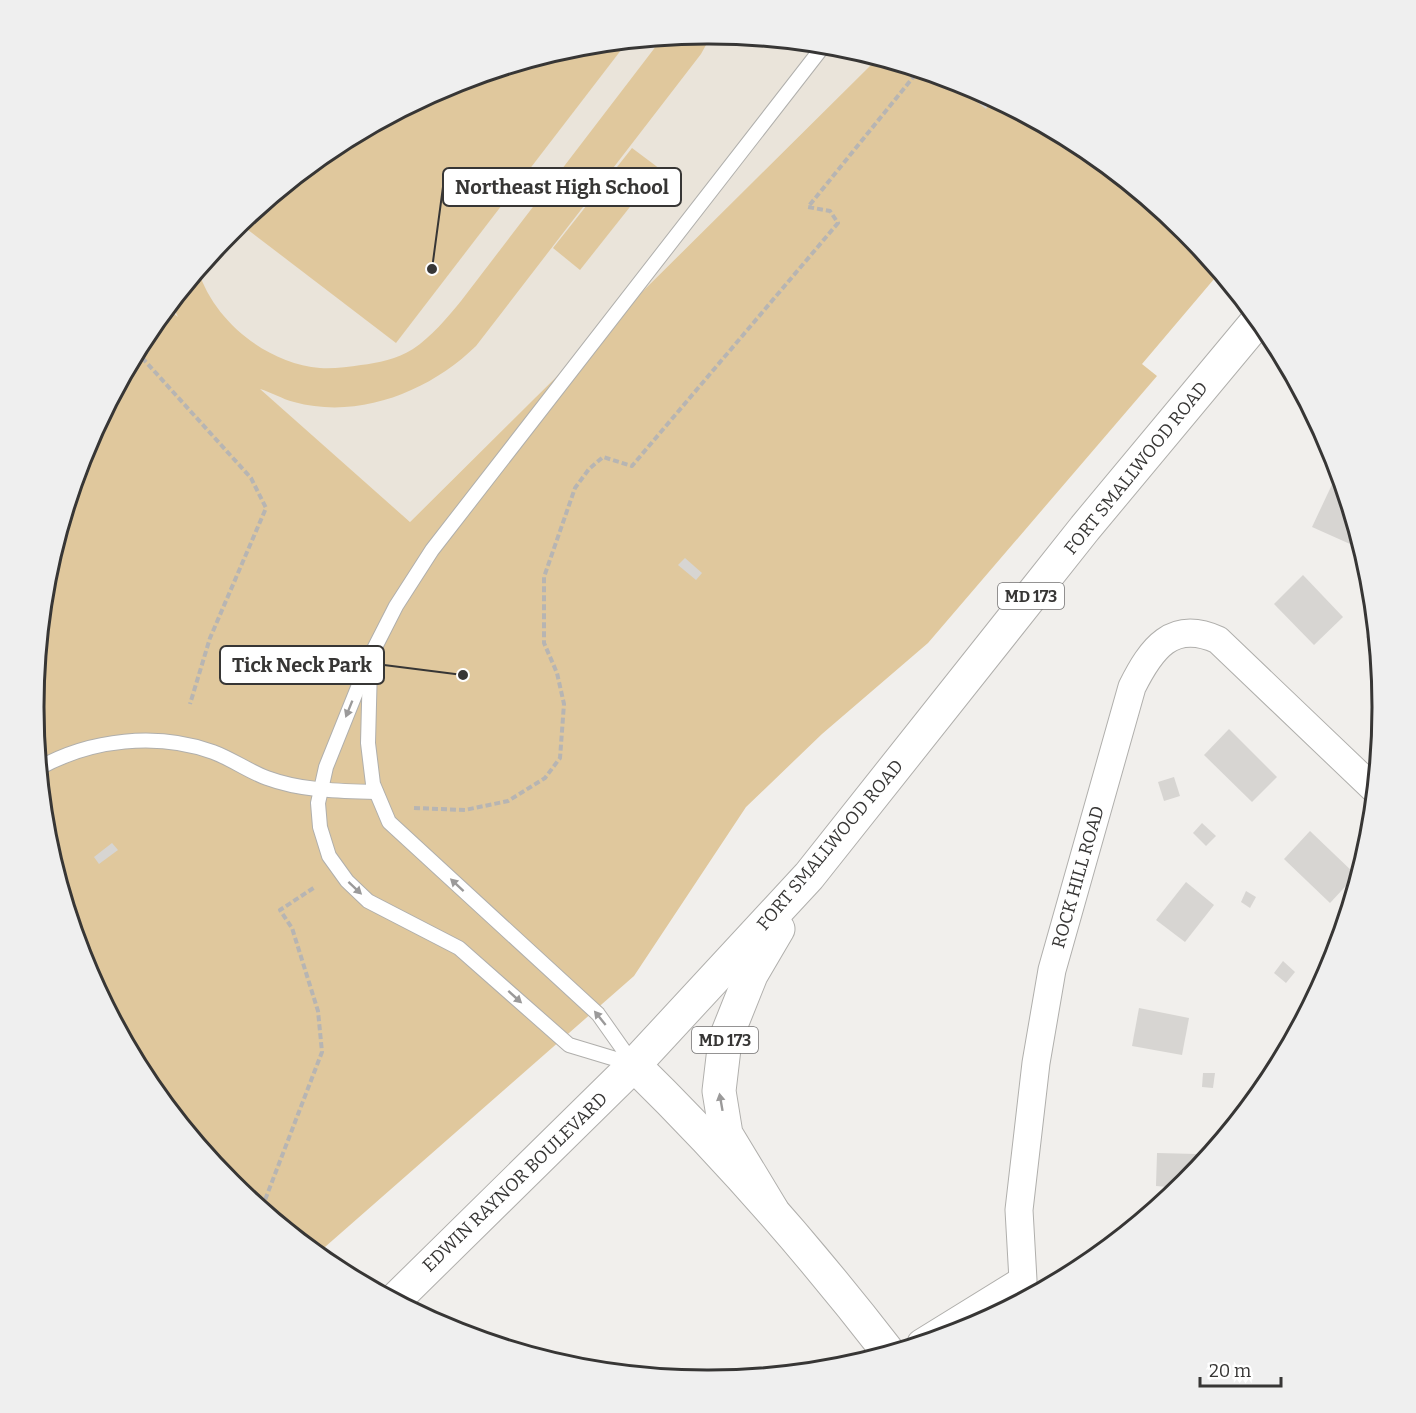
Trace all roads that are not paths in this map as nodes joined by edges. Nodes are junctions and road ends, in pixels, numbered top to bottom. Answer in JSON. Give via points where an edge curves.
{"nodes":[{"id":1,"x":818,"y":53,"type":"edge"},
{"id":2,"x":1253,"y":327,"type":"edge"},
{"id":3,"x":371,"y":655,"type":"junction"},
{"id":4,"x":46,"y":764,"type":"edge"},
{"id":5,"x":1368,"y":783,"type":"edge"},
{"id":6,"x":321,"y":790,"type":"junction"},
{"id":7,"x":376,"y":792,"type":"junction"},
{"id":8,"x":808,"y":876,"type":"junction"},
{"id":9,"x":634,"y":1065,"type":"junction"},
{"id":10,"x":772,"y":1210,"type":"junction"},
{"id":11,"x":1032,"y":1285,"type":"edge"},
{"id":12,"x":401,"y":1294,"type":"edge"},
{"id":13,"x":991,"y":1306,"type":"edge"},
{"id":14,"x":883,"y":1346,"type":"edge"}],
"edges":[{"from":1,"to":3,"type":"lane","via":[[432,550]]},
{"from":2,"to":8,"type":"main road","name":"FORT SMALLWOOD ROAD","number":"MD 173","via":[[1085,528]]},
{"from":3,"to":6,"type":"lane","one_way":true,"via":[[326,767]]},
{"from":3,"to":7,"type":"lane","via":[[368,743]]},
{"from":4,"to":6,"type":"lane","via":[[95,747],[136,741],[174,742],[213,753],[268,778]]},
{"from":5,"to":11,"type":"street","name":"ROCK HILL ROAD","via":[[1218,640],[1183,632],[1161,643],[1146,658],[1132,687],[1052,970],[1036,1063],[1019,1210]]},
{"from":6,"to":7,"type":"lane"},
{"from":6,"to":9,"type":"lane","one_way":true,"via":[[320,827],[329,856],[368,901],[459,948],[569,1045]]},
{"from":9,"to":7,"type":"lane","one_way":true,"via":[[598,1014],[389,822]]},
{"from":8,"to":9,"type":"main road","name":"FORT SMALLWOOD ROAD","number":"MD 173"},
{"from":10,"to":8,"type":"main road","number":"MD 173","one_way":true,"via":[[726,1134],[719,1091],[725,1040],[752,975]]},
{"from":9,"to":10,"type":"main road","number":"MD 173"},
{"from":9,"to":12,"type":"main road","name":"EDWIN RAYNOR BOULEVARD"},
{"from":10,"to":14,"type":"main road","number":"MD 173"},
{"from":11,"to":13,"type":"street","name":"ROCK HILL ROAD"}]}
